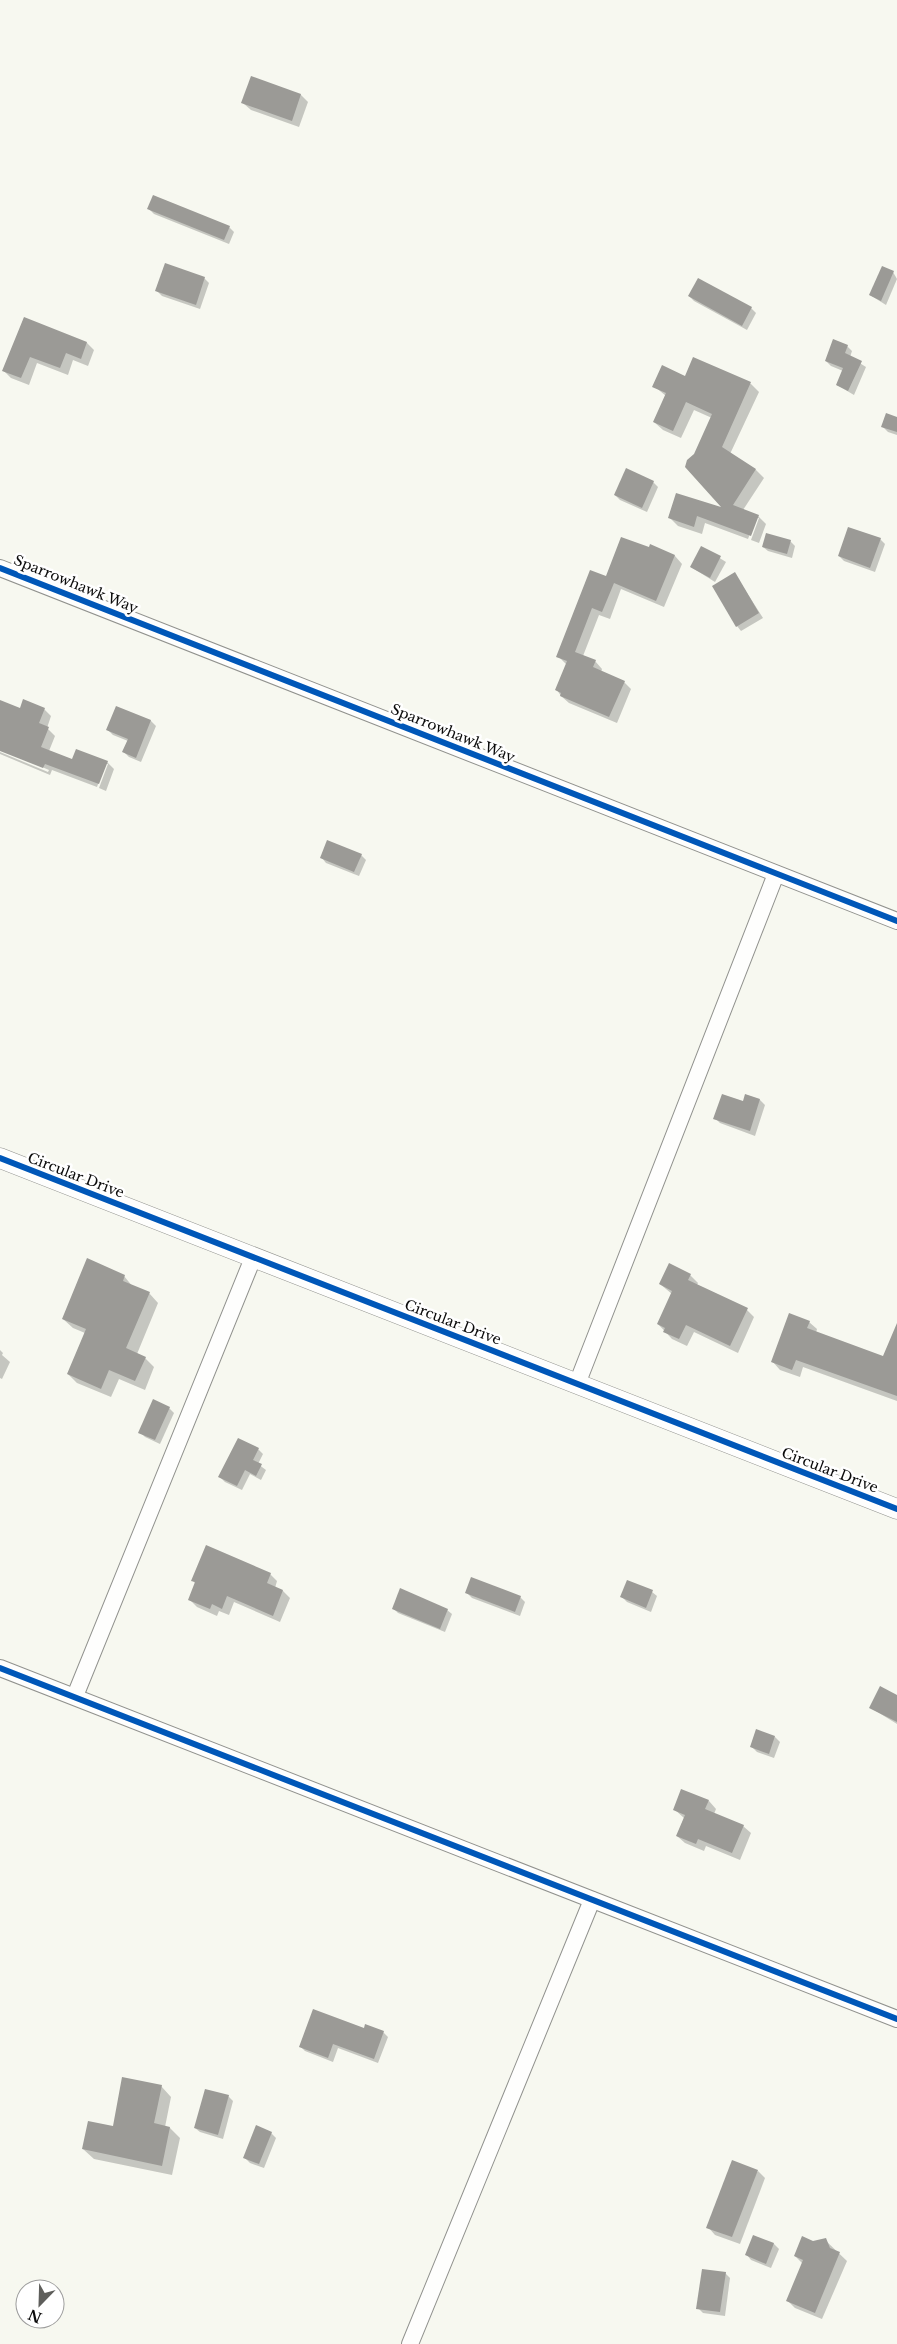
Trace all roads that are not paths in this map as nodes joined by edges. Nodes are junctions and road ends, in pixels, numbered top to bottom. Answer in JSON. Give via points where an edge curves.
{"nodes":[{"id":1,"x":0,"y":568,"type":"edge"},
{"id":2,"x":776,"y":874,"type":"junction"},
{"id":3,"x":897,"y":921,"type":"edge"},
{"id":4,"x":0,"y":1158,"type":"edge"},
{"id":5,"x":254,"y":1258,"type":"junction"},
{"id":6,"x":577,"y":1384,"type":"junction"},
{"id":7,"x":897,"y":1509,"type":"edge"},
{"id":8,"x":0,"y":1668,"type":"edge"},
{"id":9,"x":75,"y":1696,"type":"junction"},
{"id":10,"x":592,"y":1900,"type":"junction"},
{"id":11,"x":897,"y":2019,"type":"edge"},
{"id":12,"x":410,"y":2344,"type":"edge"}],
"edges":[{"from":1,"to":2,"type":"street","name":"Sparrowhawk Way"},
{"from":2,"to":3,"type":"street","name":"Sparrowhawk Way"},
{"from":2,"to":6,"type":"street"},
{"from":4,"to":5,"type":"street","name":"Circular Drive"},
{"from":5,"to":6,"type":"street","name":"Circular Drive"},
{"from":5,"to":9,"type":"street"},
{"from":6,"to":7,"type":"street","name":"Circular Drive"},
{"from":8,"to":9,"type":"street"},
{"from":9,"to":10,"type":"street"},
{"from":10,"to":11,"type":"street"},
{"from":10,"to":12,"type":"street"}]}
